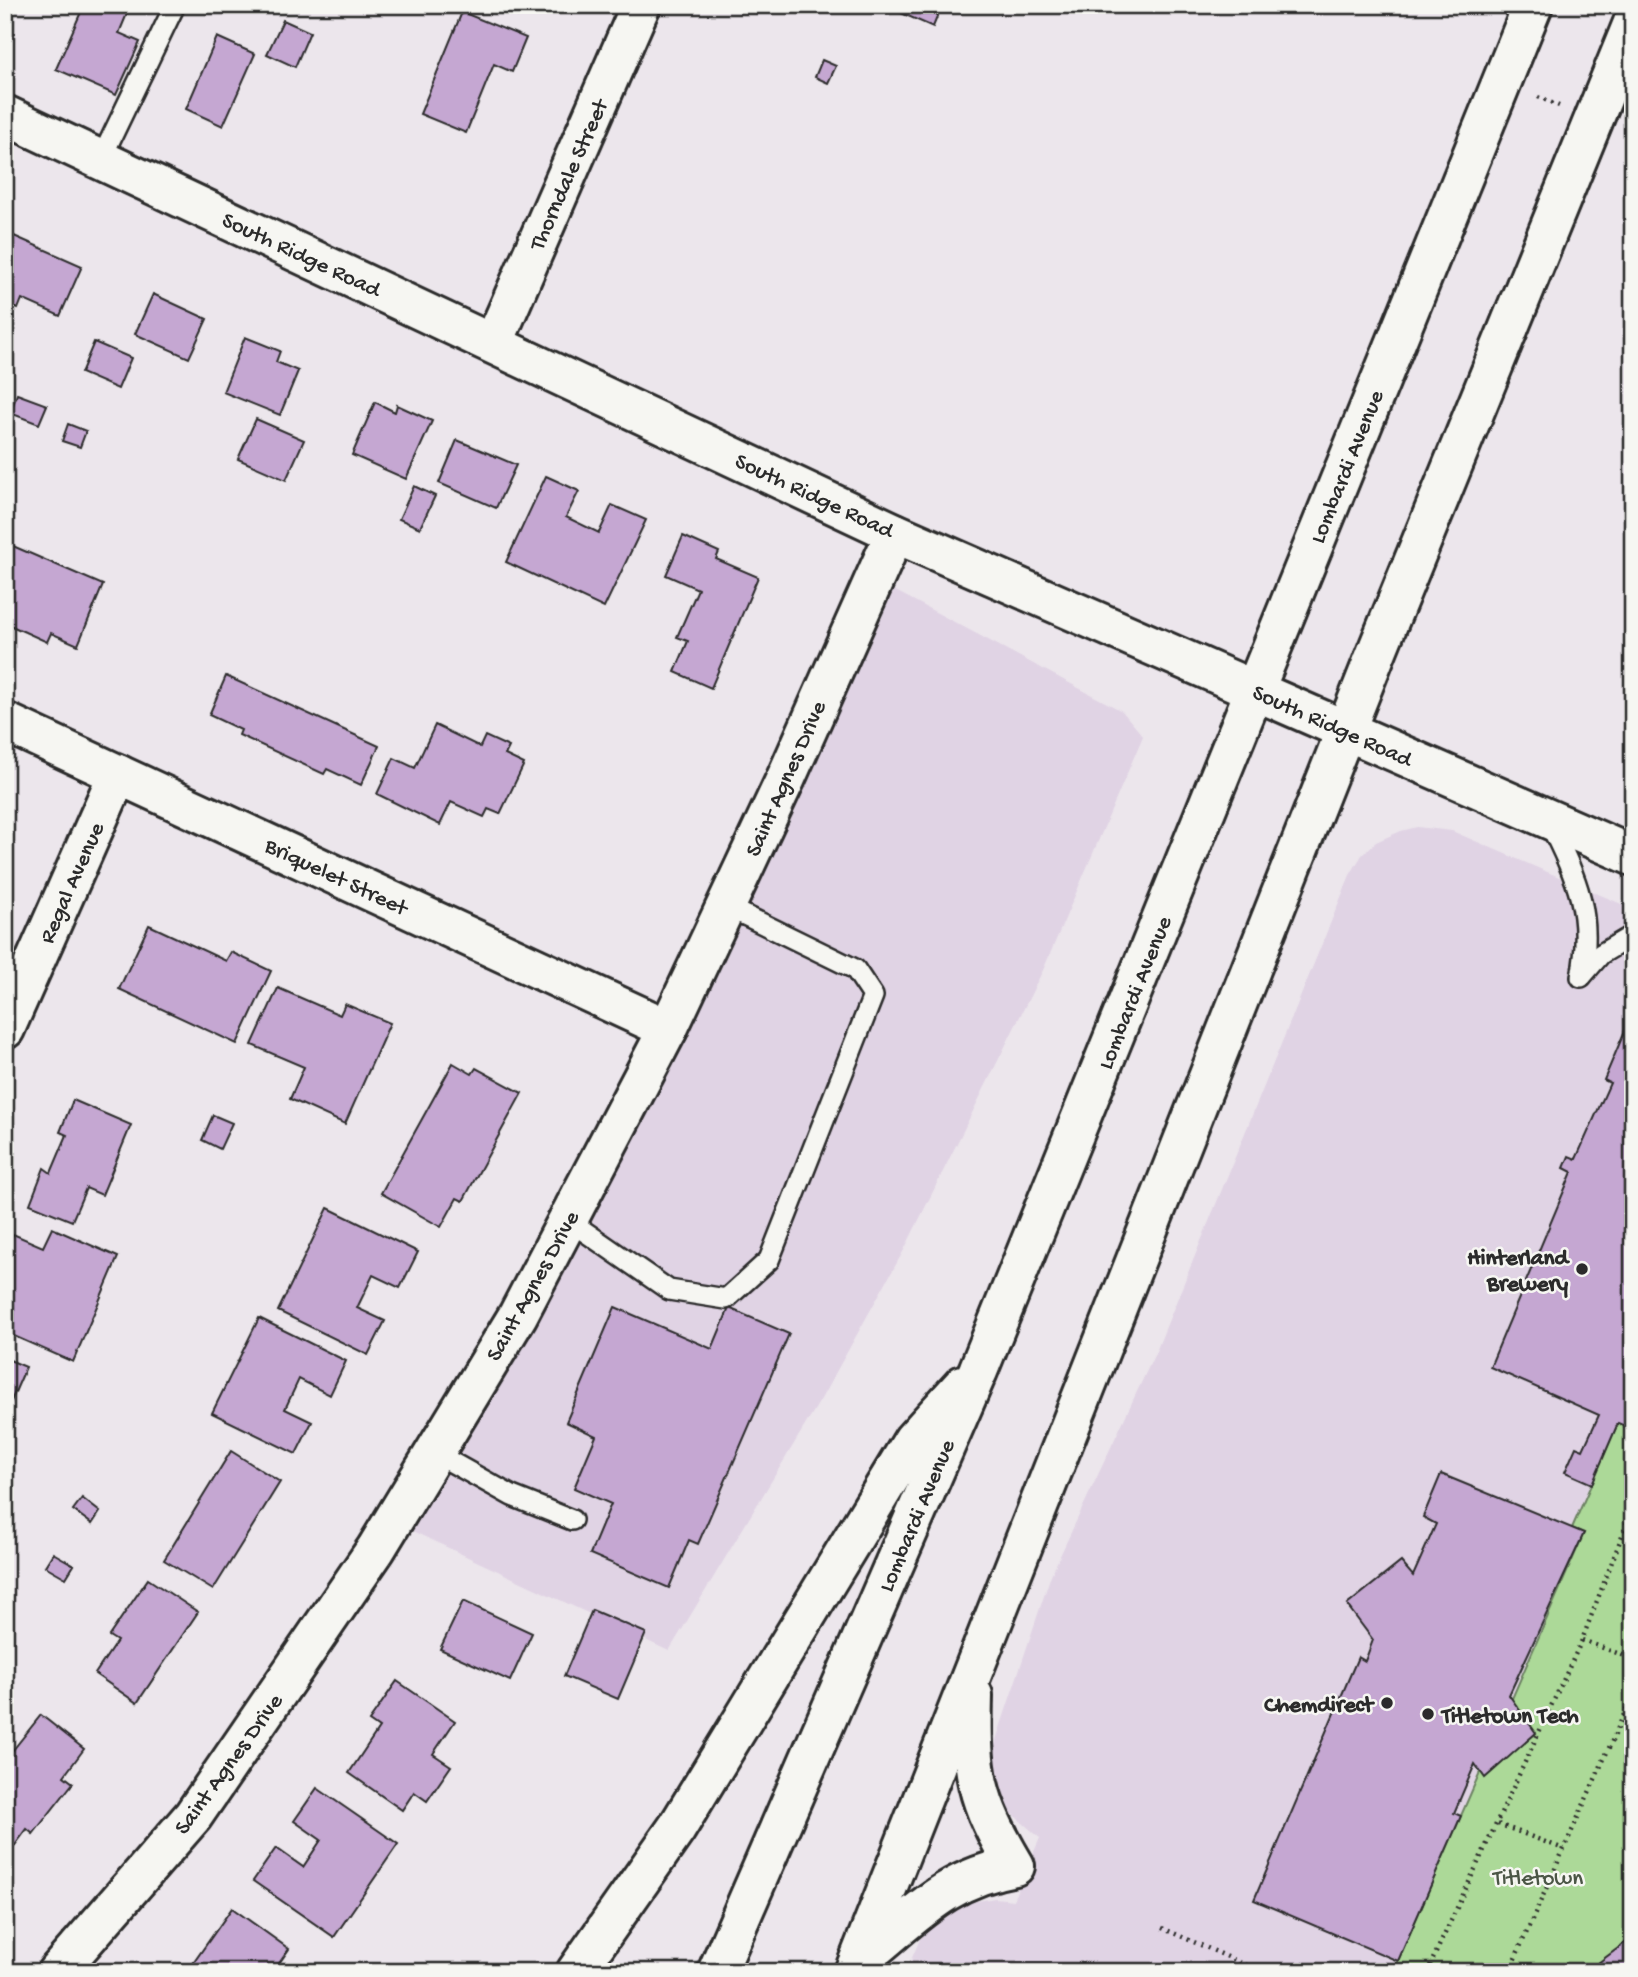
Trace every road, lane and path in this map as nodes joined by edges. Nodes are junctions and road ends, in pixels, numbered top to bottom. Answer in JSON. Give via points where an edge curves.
{"nodes":[{"id":1,"x":175,"y":5,"type":"edge"},
{"id":2,"x":640,"y":5,"type":"edge"},
{"id":3,"x":1533,"y":5,"type":"edge"},
{"id":4,"x":1633,"y":23,"type":"edge"},
{"id":5,"x":1529,"y":93,"type":"dead end"},
{"id":6,"x":1563,"y":107,"type":"dead end"},
{"id":7,"x":5,"y":115,"type":"edge"},
{"id":8,"x":101,"y":159,"type":"junction"},
{"id":9,"x":494,"y":342,"type":"junction"},
{"id":10,"x":895,"y":533,"type":"junction"},
{"id":11,"x":1254,"y":689,"type":"junction"},
{"id":12,"x":5,"y":722,"type":"edge"},
{"id":13,"x":1347,"y":729,"type":"junction"},
{"id":14,"x":118,"y":774,"type":"junction"},
{"id":15,"x":1548,"y":818,"type":"junction"},
{"id":16,"x":1633,"y":856,"type":"edge"},
{"id":17,"x":726,"y":906,"type":"junction"},
{"id":18,"x":1633,"y":935,"type":"edge"},
{"id":19,"x":5,"y":1029,"type":"edge"},
{"id":20,"x":668,"y":1029,"type":"junction"},
{"id":21,"x":568,"y":1220,"type":"junction"},
{"id":22,"x":978,"y":1371,"type":"junction"},
{"id":23,"x":435,"y":1453,"type":"junction"},
{"id":24,"x":1633,"y":1507,"type":"edge"},
{"id":25,"x":572,"y":1521,"type":"dead end"},
{"id":26,"x":1582,"y":1640,"type":"junction"},
{"id":27,"x":1633,"y":1659,"type":"edge"},
{"id":28,"x":974,"y":1672,"type":"junction"},
{"id":29,"x":1633,"y":1694,"type":"edge"},
{"id":30,"x":1498,"y":1824,"type":"junction"},
{"id":31,"x":1564,"y":1849,"type":"junction"},
{"id":32,"x":1162,"y":1928,"type":"dead end"},
{"id":33,"x":856,"y":1967,"type":"edge"},
{"id":34,"x":57,"y":1972,"type":"edge"},
{"id":35,"x":576,"y":1972,"type":"edge"},
{"id":36,"x":718,"y":1972,"type":"edge"},
{"id":37,"x":1262,"y":1972,"type":"edge"},
{"id":38,"x":1427,"y":1972,"type":"edge"},
{"id":39,"x":1509,"y":1972,"type":"edge"}],
"edges":[{"from":1,"to":8,"type":"lane"},
{"from":2,"to":9,"type":"street","name":"Thorndale Street"},
{"from":3,"to":11,"type":"street","name":"Lombardi Avenue"},
{"from":4,"to":13,"type":"street"},
{"from":5,"to":6,"type":"path"},
{"from":7,"to":8,"type":"street","name":"South Ridge Road"},
{"from":8,"to":9,"type":"street","name":"South Ridge Road"},
{"from":9,"to":10,"type":"street","name":"South Ridge Road"},
{"from":10,"to":11,"type":"street","name":"South Ridge Road"},
{"from":10,"to":17,"type":"street","name":"Saint Agnes Drive"},
{"from":11,"to":13,"type":"street","name":"South Ridge Road"},
{"from":11,"to":22,"type":"street","name":"Lombardi Avenue"},
{"from":12,"to":14,"type":"street","name":"Briquelet Street"},
{"from":13,"to":15,"type":"street","name":"South Ridge Road"},
{"from":13,"to":28,"type":"street"},
{"from":14,"to":19,"type":"street","name":"Regal Avenue"},
{"from":14,"to":20,"type":"street","name":"Briquelet Street"},
{"from":15,"to":16,"type":"street","name":"South Ridge Road"},
{"from":15,"to":18,"type":"lane","via":[[1585,908],[1587,945],[1581,977],[1601,954]]},
{"from":17,"to":20,"type":"street","name":"Saint Agnes Drive"},
{"from":17,"to":21,"type":"lane","via":[[855,969],[873,996],[769,1260],[726,1299],[669,1290]]},
{"from":20,"to":21,"type":"street","name":"Saint Agnes Drive"},
{"from":21,"to":23,"type":"street","name":"Saint Agnes Drive","via":[[518,1315]]},
{"from":22,"to":35,"type":"street","via":[[939,1407],[913,1440],[677,1828]]},
{"from":22,"to":36,"type":"street","name":"Lombardi Avenue"},
{"from":23,"to":25,"type":"lane","via":[[512,1496]]},
{"from":23,"to":34,"type":"street","name":"Saint Agnes Drive","via":[[376,1549],[193,1816]]},
{"from":24,"to":26,"type":"path"},
{"from":26,"to":27,"type":"path"},
{"from":26,"to":30,"type":"path"},
{"from":28,"to":33,"type":"street"},
{"from":28,"to":33,"type":"street","via":[[976,1784],[991,1826],[1014,1866],[948,1888]]},
{"from":29,"to":31,"type":"path"},
{"from":30,"to":31,"type":"path"},
{"from":30,"to":38,"type":"path"},
{"from":31,"to":39,"type":"path"},
{"from":32,"to":37,"type":"path"}]}
